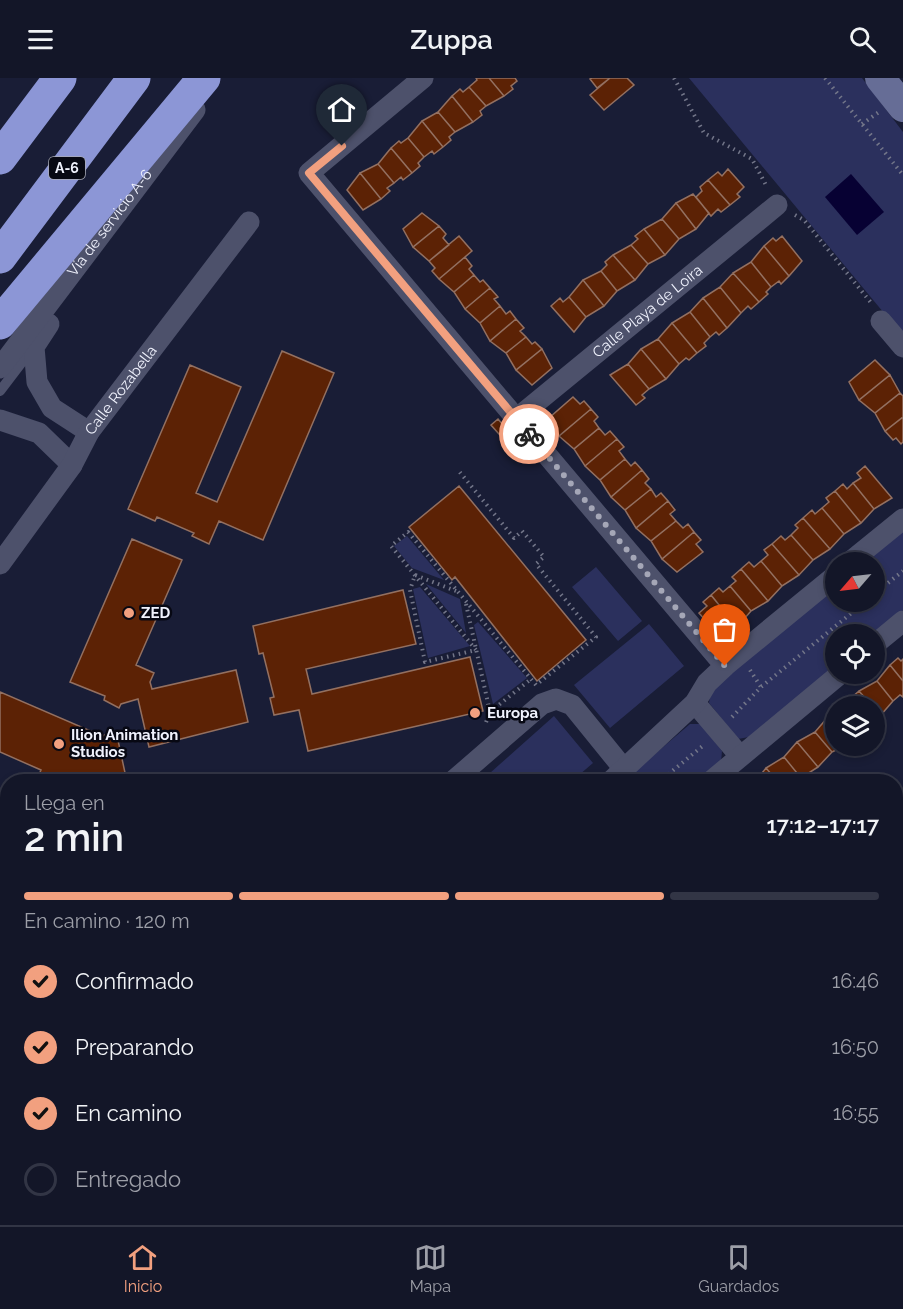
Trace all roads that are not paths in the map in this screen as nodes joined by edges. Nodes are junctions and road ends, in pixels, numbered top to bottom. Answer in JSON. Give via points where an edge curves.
{"nodes":[{"id":1,"x":60,"y":78,"type":"edge"},
{"id":2,"x":134,"y":78,"type":"edge"},
{"id":3,"x":204,"y":78,"type":"edge"},
{"id":4,"x":216,"y":78,"type":"edge"},
{"id":5,"x":423,"y":78,"type":"edge"},
{"id":6,"x":880,"y":78,"type":"edge"},
{"id":7,"x":894,"y":108,"type":"edge"},
{"id":8,"x":173,"y":142,"type":"junction"},
{"id":9,"x":0,"y":158,"type":"edge"},
{"id":10,"x":777,"y":205,"type":"dead end"},
{"id":11,"x":249,"y":222,"type":"dead end"},
{"id":12,"x":0,"y":257,"type":"edge"},
{"id":13,"x":881,"y":321,"type":"dead end"},
{"id":14,"x":0,"y":323,"type":"edge"},
{"id":15,"x":34,"y":346,"type":"junction"},
{"id":16,"x":903,"y":347,"type":"edge"},
{"id":17,"x":0,"y":368,"type":"edge"},
{"id":18,"x":0,"y":391,"type":"edge"},
{"id":19,"x":516,"y":419,"type":"junction"},
{"id":20,"x":0,"y":420,"type":"edge"},
{"id":21,"x":89,"y":432,"type":"junction"},
{"id":22,"x":72,"y":465,"type":"junction"},
{"id":23,"x":903,"y":519,"type":"edge"},
{"id":24,"x":862,"y":552,"type":"edge"},
{"id":25,"x":0,"y":564,"type":"edge"},
{"id":26,"x":825,"y":584,"type":"edge"},
{"id":27,"x":903,"y":621,"type":"edge"},
{"id":28,"x":885,"y":636,"type":"edge"},
{"id":29,"x":734,"y":663,"type":"junction"},
{"id":30,"x":828,"y":684,"type":"edge"},
{"id":31,"x":695,"y":703,"type":"junction"},
{"id":32,"x":740,"y":756,"type":"junction"},
{"id":33,"x":461,"y":774,"type":"edge"},
{"id":34,"x":616,"y":774,"type":"edge"},
{"id":35,"x":618,"y":774,"type":"edge"},
{"id":36,"x":719,"y":774,"type":"edge"}],
"edges":[{"from":1,"to":9,"type":"highway"},
{"from":2,"to":12,"type":"highway","number":"A-6"},
{"from":3,"to":14,"type":"highway"},
{"from":4,"to":8,"type":"street","name":"Vía de servicio A-6"},
{"from":5,"to":19,"type":"street","via":[[309,173]]},
{"from":6,"to":7,"type":"main road"},
{"from":8,"to":15,"type":"street"},
{"from":8,"to":17,"type":"street","name":"Vía de servicio A-6"},
{"from":10,"to":19,"type":"street","name":"Calle Playa de Loira"},
{"from":11,"to":21,"type":"street","name":"Calle Rozabella"},
{"from":13,"to":16,"type":"street"},
{"from":15,"to":18,"type":"lane"},
{"from":15,"to":21,"type":"street","via":[[37,382],[52,408]]},
{"from":19,"to":29,"type":"street"},
{"from":20,"to":22,"type":"street","via":[[39,433]]},
{"from":21,"to":22,"type":"street","name":"Calle Rozabella"},
{"from":22,"to":25,"type":"street","name":"Calle Rozabella"},
{"from":23,"to":24,"type":"street"},
{"from":26,"to":29,"type":"street"},
{"from":27,"to":28,"type":"street"},
{"from":29,"to":31,"type":"street","via":[[707,683]]},
{"from":30,"to":32,"type":"street"},
{"from":31,"to":32,"type":"street"},
{"from":31,"to":35,"type":"street"},
{"from":32,"to":36,"type":"street"},
{"from":33,"to":34,"type":"street","via":[[542,704],[556,699],[572,705]]}]}
